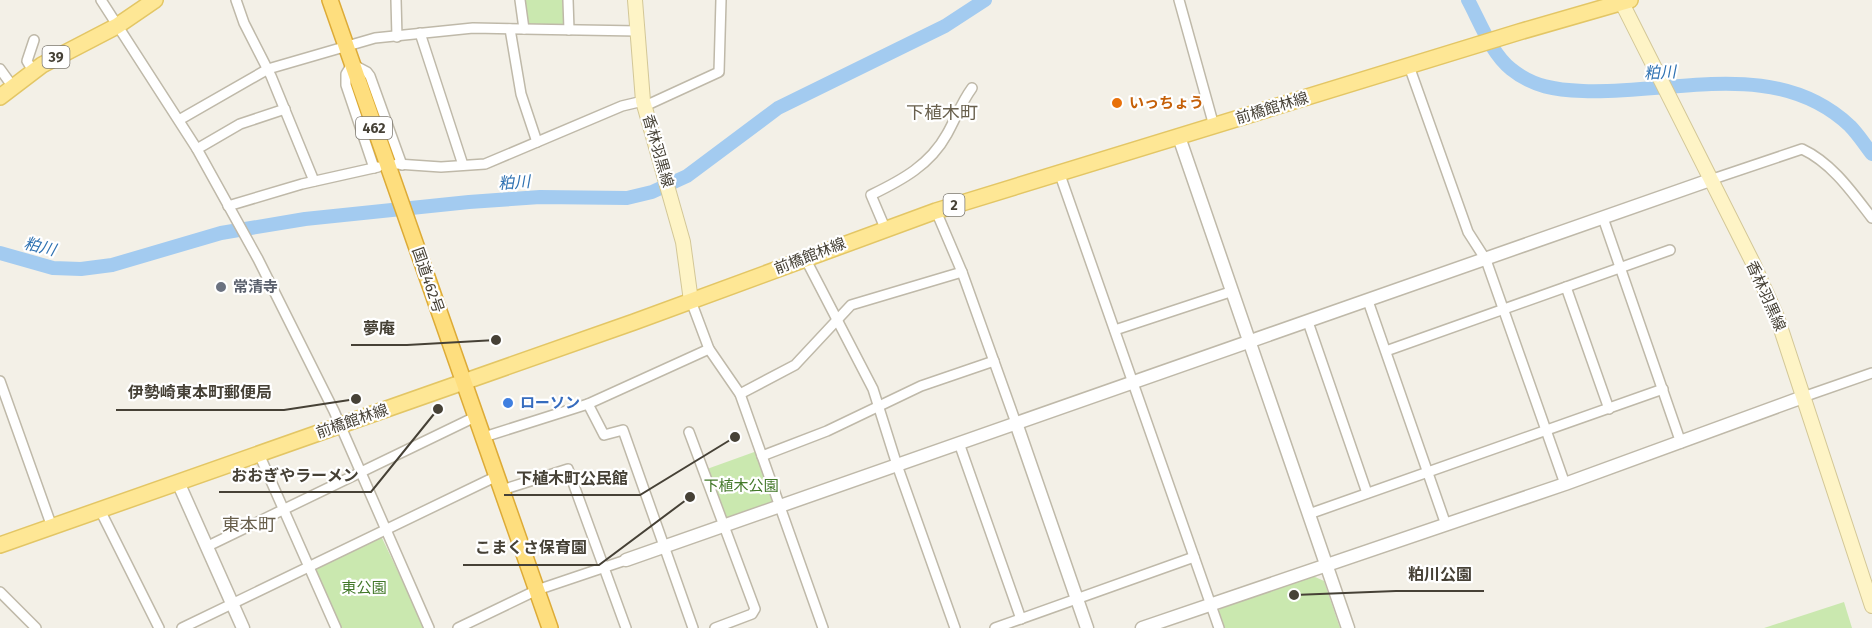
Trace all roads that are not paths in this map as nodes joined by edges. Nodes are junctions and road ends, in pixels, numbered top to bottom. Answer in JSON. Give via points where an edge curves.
{"nodes":[{"id":1,"x":101,"y":0,"type":"edge"},
{"id":2,"x":155,"y":0,"type":"edge"},
{"id":3,"x":236,"y":0,"type":"edge"},
{"id":4,"x":330,"y":0,"type":"edge"},
{"id":5,"x":396,"y":0,"type":"edge"},
{"id":6,"x":519,"y":0,"type":"edge"},
{"id":7,"x":568,"y":0,"type":"edge"},
{"id":8,"x":635,"y":0,"type":"edge"},
{"id":9,"x":721,"y":0,"type":"edge"},
{"id":10,"x":1179,"y":0,"type":"edge"},
{"id":11,"x":1624,"y":1,"type":"edge"},
{"id":12,"x":117,"y":26,"type":"junction"},
{"id":13,"x":510,"y":29,"type":"junction"},
{"id":14,"x":524,"y":29,"type":"junction"},
{"id":15,"x":569,"y":30,"type":"junction"},
{"id":16,"x":638,"y":32,"type":"junction"},
{"id":17,"x":420,"y":33,"type":"junction"},
{"id":18,"x":397,"y":37,"type":"junction"},
{"id":19,"x":34,"y":40,"type":"dead end"},
{"id":20,"x":347,"y":48,"type":"junction"},
{"id":21,"x":352,"y":64,"type":"junction"},
{"id":22,"x":1409,"y":66,"type":"junction"},
{"id":23,"x":0,"y":69,"type":"edge"},
{"id":24,"x":268,"y":69,"type":"junction"},
{"id":25,"x":33,"y":71,"type":"junction"},
{"id":26,"x":13,"y":87,"type":"junction"},
{"id":27,"x":972,"y":88,"type":"dead end"},
{"id":28,"x":0,"y":97,"type":"edge"},
{"id":29,"x":644,"y":103,"type":"junction"},
{"id":30,"x":285,"y":109,"type":"junction"},
{"id":31,"x":179,"y":120,"type":"junction"},
{"id":32,"x":1214,"y":126,"type":"junction"},
{"id":33,"x":1179,"y":137,"type":"junction"},
{"id":34,"x":537,"y":142,"type":"junction"},
{"id":35,"x":197,"y":149,"type":"junction"},
{"id":36,"x":463,"y":165,"type":"junction"},
{"id":37,"x":1059,"y":172,"type":"junction"},
{"id":38,"x":1710,"y":180,"type":"junction"},
{"id":39,"x":314,"y":181,"type":"junction"},
{"id":40,"x":229,"y":207,"type":"junction"},
{"id":41,"x":936,"y":211,"type":"junction"},
{"id":42,"x":1603,"y":218,"type":"junction"},
{"id":43,"x":1872,"y":218,"type":"edge"},
{"id":44,"x":885,"y":228,"type":"junction"},
{"id":45,"x":1670,"y":250,"type":"dead end"},
{"id":46,"x":805,"y":258,"type":"junction"},
{"id":47,"x":1486,"y":260,"type":"junction"},
{"id":48,"x":1621,"y":268,"type":"junction"},
{"id":49,"x":962,"y":272,"type":"junction"},
{"id":50,"x":1566,"y":287,"type":"junction"},
{"id":51,"x":1233,"y":291,"type":"junction"},
{"id":52,"x":691,"y":301,"type":"junction"},
{"id":53,"x":1368,"y":301,"type":"junction"},
{"id":54,"x":1503,"y":309,"type":"junction"},
{"id":55,"x":838,"y":319,"type":"junction"},
{"id":56,"x":1308,"y":322,"type":"junction"},
{"id":57,"x":1115,"y":330,"type":"junction"},
{"id":58,"x":1251,"y":342,"type":"junction"},
{"id":59,"x":709,"y":349,"type":"junction"},
{"id":60,"x":1386,"y":351,"type":"junction"},
{"id":61,"x":994,"y":361,"type":"junction"},
{"id":62,"x":1872,"y":373,"type":"edge"},
{"id":63,"x":0,"y":381,"type":"edge"},
{"id":64,"x":464,"y":382,"type":"junction"},
{"id":65,"x":1133,"y":382,"type":"junction"},
{"id":66,"x":1663,"y":389,"type":"junction"},
{"id":67,"x":740,"y":394,"type":"junction"},
{"id":68,"x":1803,"y":397,"type":"junction"},
{"id":69,"x":588,"y":404,"type":"junction"},
{"id":70,"x":879,"y":407,"type":"junction"},
{"id":71,"x":1609,"y":409,"type":"junction"},
{"id":72,"x":11,"y":412,"type":"junction"},
{"id":73,"x":0,"y":416,"type":"edge"},
{"id":74,"x":477,"y":416,"type":"junction"},
{"id":75,"x":1016,"y":423,"type":"junction"},
{"id":76,"x":339,"y":426,"type":"junction"},
{"id":77,"x":1546,"y":430,"type":"junction"},
{"id":78,"x":689,"y":432,"type":"dead end"},
{"id":79,"x":484,"y":437,"type":"junction"},
{"id":80,"x":959,"y":443,"type":"junction"},
{"id":81,"x":1681,"y":443,"type":"junction"},
{"id":82,"x":259,"y":454,"type":"junction"},
{"id":83,"x":762,"y":456,"type":"junction"},
{"id":84,"x":897,"y":465,"type":"junction"},
{"id":85,"x":1428,"y":472,"type":"junction"},
{"id":86,"x":360,"y":473,"type":"junction"},
{"id":87,"x":178,"y":482,"type":"junction"},
{"id":88,"x":499,"y":483,"type":"junction"},
{"id":89,"x":1565,"y":484,"type":"junction"},
{"id":90,"x":1367,"y":493,"type":"junction"},
{"id":91,"x":780,"y":506,"type":"junction"},
{"id":92,"x":100,"y":510,"type":"junction"},
{"id":93,"x":283,"y":510,"type":"junction"},
{"id":94,"x":1309,"y":514,"type":"junction"},
{"id":95,"x":1445,"y":522,"type":"junction"},
{"id":96,"x":724,"y":526,"type":"junction"},
{"id":97,"x":52,"y":527,"type":"junction"},
{"id":98,"x":385,"y":529,"type":"junction"},
{"id":99,"x":0,"y":545,"type":"edge"},
{"id":100,"x":206,"y":547,"type":"junction"},
{"id":101,"x":664,"y":547,"type":"junction"},
{"id":102,"x":1194,"y":557,"type":"junction"},
{"id":103,"x":626,"y":560,"type":"joint"},
{"id":104,"x":1326,"y":564,"type":"junction"},
{"id":105,"x":309,"y":566,"type":"junction"},
{"id":106,"x":604,"y":567,"type":"junction"},
{"id":107,"x":537,"y":590,"type":"junction"},
{"id":108,"x":0,"y":592,"type":"edge"},
{"id":109,"x":1077,"y":599,"type":"junction"},
{"id":110,"x":232,"y":604,"type":"junction"},
{"id":111,"x":1210,"y":604,"type":"junction"},
{"id":112,"x":1872,"y":606,"type":"edge"},
{"id":113,"x":1021,"y":619,"type":"junction"},
{"id":114,"x":36,"y":628,"type":"edge"},
{"id":115,"x":159,"y":628,"type":"edge"},
{"id":116,"x":182,"y":628,"type":"edge"},
{"id":117,"x":243,"y":628,"type":"edge"},
{"id":118,"x":336,"y":628,"type":"edge"},
{"id":119,"x":429,"y":628,"type":"edge"},
{"id":120,"x":458,"y":628,"type":"edge"},
{"id":121,"x":550,"y":628,"type":"edge"},
{"id":122,"x":626,"y":628,"type":"edge"},
{"id":123,"x":693,"y":628,"type":"edge"},
{"id":124,"x":715,"y":628,"type":"edge"},
{"id":125,"x":823,"y":628,"type":"edge"},
{"id":126,"x":955,"y":628,"type":"edge"},
{"id":127,"x":995,"y":628,"type":"edge"},
{"id":128,"x":1087,"y":628,"type":"edge"},
{"id":129,"x":1142,"y":628,"type":"edge"},
{"id":130,"x":1219,"y":628,"type":"edge"},
{"id":131,"x":1348,"y":628,"type":"edge"}],
"edges":[{"from":1,"to":12,"type":"street"},
{"from":2,"to":12,"type":"main road","number":"39"},
{"from":3,"to":24,"type":"street"},
{"from":4,"to":20,"type":"highway","name":"国道462号","number":"462"},
{"from":5,"to":18,"type":"street"},
{"from":6,"to":14,"type":"street"},
{"from":7,"to":15,"type":"street"},
{"from":8,"to":16,"type":"main road","name":"香林羽黒線"},
{"from":9,"to":29,"type":"street","via":[[719,72]]},
{"from":10,"to":32,"type":"street"},
{"from":11,"to":22,"type":"main road","name":"前橋館林線","number":"2"},
{"from":11,"to":38,"type":"main road","name":"香林羽黒線","via":[[1646,54]]},
{"from":12,"to":25,"type":"main road","number":"39"},
{"from":12,"to":31,"type":"street"},
{"from":13,"to":14,"type":"street"},
{"from":13,"to":17,"type":"street"},
{"from":13,"to":34,"type":"street","via":[[521,94]]},
{"from":14,"to":15,"type":"street"},
{"from":15,"to":16,"type":"street"},
{"from":16,"to":29,"type":"main road","name":"香林羽黒線"},
{"from":17,"to":18,"type":"street"},
{"from":17,"to":36,"type":"street"},
{"from":18,"to":20,"type":"street","via":[[375,38]]},
{"from":19,"to":25,"type":"street","via":[[27,61]]},
{"from":20,"to":21,"type":"highway","name":"国道462号","number":"462"},
{"from":20,"to":24,"type":"street"},
{"from":21,"to":36,"type":"street","via":[[370,76],[399,164]]},
{"from":21,"to":39,"type":"street","via":[[345,80],[376,168]]},
{"from":21,"to":64,"type":"highway","name":"国道462号","number":"462"},
{"from":22,"to":32,"type":"main road","name":"前橋館林線","number":"2"},
{"from":22,"to":47,"type":"street","via":[[1468,232]]},
{"from":23,"to":26,"type":"street"},
{"from":24,"to":30,"type":"street"},
{"from":24,"to":31,"type":"street"},
{"from":25,"to":26,"type":"main road","number":"39"},
{"from":26,"to":28,"type":"main road","number":"39"},
{"from":27,"to":44,"type":"street","via":[[947,135],[923,165],[871,195]]},
{"from":29,"to":34,"type":"street","via":[[622,106]]},
{"from":29,"to":52,"type":"main road","name":"香林羽黒線","via":[[684,244]]},
{"from":30,"to":35,"type":"street","via":[[240,124]]},
{"from":30,"to":39,"type":"street"},
{"from":31,"to":35,"type":"street"},
{"from":32,"to":33,"type":"main road","name":"前橋館林線","number":"2"},
{"from":33,"to":37,"type":"main road","name":"前橋館林線","number":"2"},
{"from":33,"to":51,"type":"street"},
{"from":34,"to":36,"type":"street","via":[[485,164]]},
{"from":35,"to":40,"type":"street"},
{"from":37,"to":41,"type":"main road","name":"前橋館林線","number":"2"},
{"from":37,"to":57,"type":"street"},
{"from":38,"to":42,"type":"street"},
{"from":38,"to":43,"type":"street","via":[[1802,149],[1839,176]]},
{"from":38,"to":68,"type":"main road","name":"香林羽黒線","via":[[1777,317]]},
{"from":39,"to":40,"type":"street"},
{"from":40,"to":76,"type":"street"},
{"from":41,"to":44,"type":"main road","name":"前橋館林線","number":"2"},
{"from":41,"to":49,"type":"street"},
{"from":42,"to":47,"type":"street"},
{"from":42,"to":48,"type":"street"},
{"from":44,"to":46,"type":"main road","name":"前橋館林線","number":"2"},
{"from":45,"to":48,"type":"street"},
{"from":46,"to":52,"type":"main road","name":"前橋館林線","number":"2"},
{"from":46,"to":55,"type":"street"},
{"from":47,"to":53,"type":"street"},
{"from":47,"to":54,"type":"street"},
{"from":48,"to":50,"type":"street"},
{"from":48,"to":66,"type":"street"},
{"from":49,"to":55,"type":"street","via":[[851,306]]},
{"from":49,"to":61,"type":"street"},
{"from":50,"to":54,"type":"street"},
{"from":50,"to":71,"type":"street"},
{"from":51,"to":57,"type":"street"},
{"from":51,"to":58,"type":"street"},
{"from":52,"to":59,"type":"street"},
{"from":52,"to":64,"type":"main road","name":"前橋館林線","number":"2"},
{"from":53,"to":56,"type":"street"},
{"from":53,"to":60,"type":"street"},
{"from":54,"to":60,"type":"street"},
{"from":54,"to":77,"type":"street"},
{"from":55,"to":67,"type":"street","via":[[795,365]]},
{"from":55,"to":70,"type":"street"},
{"from":56,"to":58,"type":"street"},
{"from":56,"to":90,"type":"street"},
{"from":57,"to":65,"type":"street"},
{"from":58,"to":65,"type":"street"},
{"from":58,"to":94,"type":"street"},
{"from":59,"to":67,"type":"street"},
{"from":59,"to":69,"type":"street"},
{"from":60,"to":85,"type":"street"},
{"from":61,"to":70,"type":"street","via":[[921,386]]},
{"from":61,"to":75,"type":"street"},
{"from":62,"to":68,"type":"street"},
{"from":63,"to":72,"type":"street"},
{"from":64,"to":74,"type":"highway","name":"国道462号","number":"462"},
{"from":64,"to":76,"type":"main road","name":"前橋館林線","number":"2"},
{"from":65,"to":75,"type":"street"},
{"from":65,"to":102,"type":"street"},
{"from":66,"to":71,"type":"street"},
{"from":66,"to":81,"type":"street"},
{"from":67,"to":83,"type":"street"},
{"from":68,"to":81,"type":"street"},
{"from":68,"to":112,"type":"main road","name":"香林羽黒線"},
{"from":69,"to":79,"type":"street"},
{"from":69,"to":101,"type":"street","via":[[604,435],[623,430]]},
{"from":70,"to":83,"type":"street"},
{"from":70,"to":84,"type":"street"},
{"from":71,"to":77,"type":"street"},
{"from":72,"to":73,"type":"street"},
{"from":72,"to":97,"type":"street"},
{"from":74,"to":79,"type":"highway","name":"国道462号","number":"462"},
{"from":74,"to":86,"type":"street"},
{"from":75,"to":80,"type":"street"},
{"from":75,"to":109,"type":"street"},
{"from":76,"to":82,"type":"main road","name":"前橋館林線","number":"2"},
{"from":76,"to":86,"type":"street"},
{"from":77,"to":85,"type":"street"},
{"from":77,"to":89,"type":"street"},
{"from":78,"to":96,"type":"street"},
{"from":79,"to":88,"type":"highway","name":"国道462号","number":"462"},
{"from":80,"to":84,"type":"street"},
{"from":80,"to":113,"type":"street"},
{"from":81,"to":89,"type":"street"},
{"from":82,"to":87,"type":"main road","name":"前橋館林線","number":"2"},
{"from":82,"to":93,"type":"street"},
{"from":83,"to":91,"type":"street"},
{"from":84,"to":91,"type":"street"},
{"from":84,"to":126,"type":"street"},
{"from":85,"to":90,"type":"street"},
{"from":85,"to":95,"type":"street"},
{"from":86,"to":93,"type":"street"},
{"from":86,"to":98,"type":"street"},
{"from":87,"to":92,"type":"main road","name":"前橋館林線","number":"2"},
{"from":87,"to":100,"type":"street"},
{"from":88,"to":98,"type":"street"},
{"from":88,"to":106,"type":"street","via":[[568,468]]},
{"from":88,"to":107,"type":"highway","name":"国道462号","number":"462"},
{"from":89,"to":95,"type":"street"},
{"from":90,"to":94,"type":"street"},
{"from":91,"to":96,"type":"street"},
{"from":91,"to":125,"type":"street"},
{"from":92,"to":97,"type":"main road","name":"前橋館林線","number":"2"},
{"from":92,"to":115,"type":"street"},
{"from":93,"to":100,"type":"street"},
{"from":93,"to":105,"type":"street"},
{"from":94,"to":104,"type":"street"},
{"from":95,"to":104,"type":"street"},
{"from":96,"to":101,"type":"street"},
{"from":96,"to":124,"type":"street","via":[[755,609],[752,615]]},
{"from":97,"to":99,"type":"main road","name":"前橋館林線","number":"2"},
{"from":98,"to":105,"type":"street"},
{"from":98,"to":119,"type":"street"},
{"from":100,"to":110,"type":"street"},
{"from":101,"to":103,"type":"street"},
{"from":101,"to":123,"type":"street"},
{"from":102,"to":109,"type":"street"},
{"from":102,"to":111,"type":"street"},
{"from":103,"to":106,"type":"street"},
{"from":104,"to":111,"type":"street"},
{"from":104,"to":131,"type":"street"},
{"from":105,"to":110,"type":"street"},
{"from":105,"to":118,"type":"street"},
{"from":106,"to":107,"type":"street"},
{"from":106,"to":122,"type":"street"},
{"from":107,"to":120,"type":"street"},
{"from":107,"to":121,"type":"highway","name":"国道462号","number":"462"},
{"from":108,"to":114,"type":"street"},
{"from":109,"to":113,"type":"street"},
{"from":109,"to":128,"type":"street"},
{"from":110,"to":116,"type":"street"},
{"from":110,"to":117,"type":"street"},
{"from":111,"to":129,"type":"street"},
{"from":111,"to":130,"type":"street"},
{"from":113,"to":127,"type":"street"}]}
